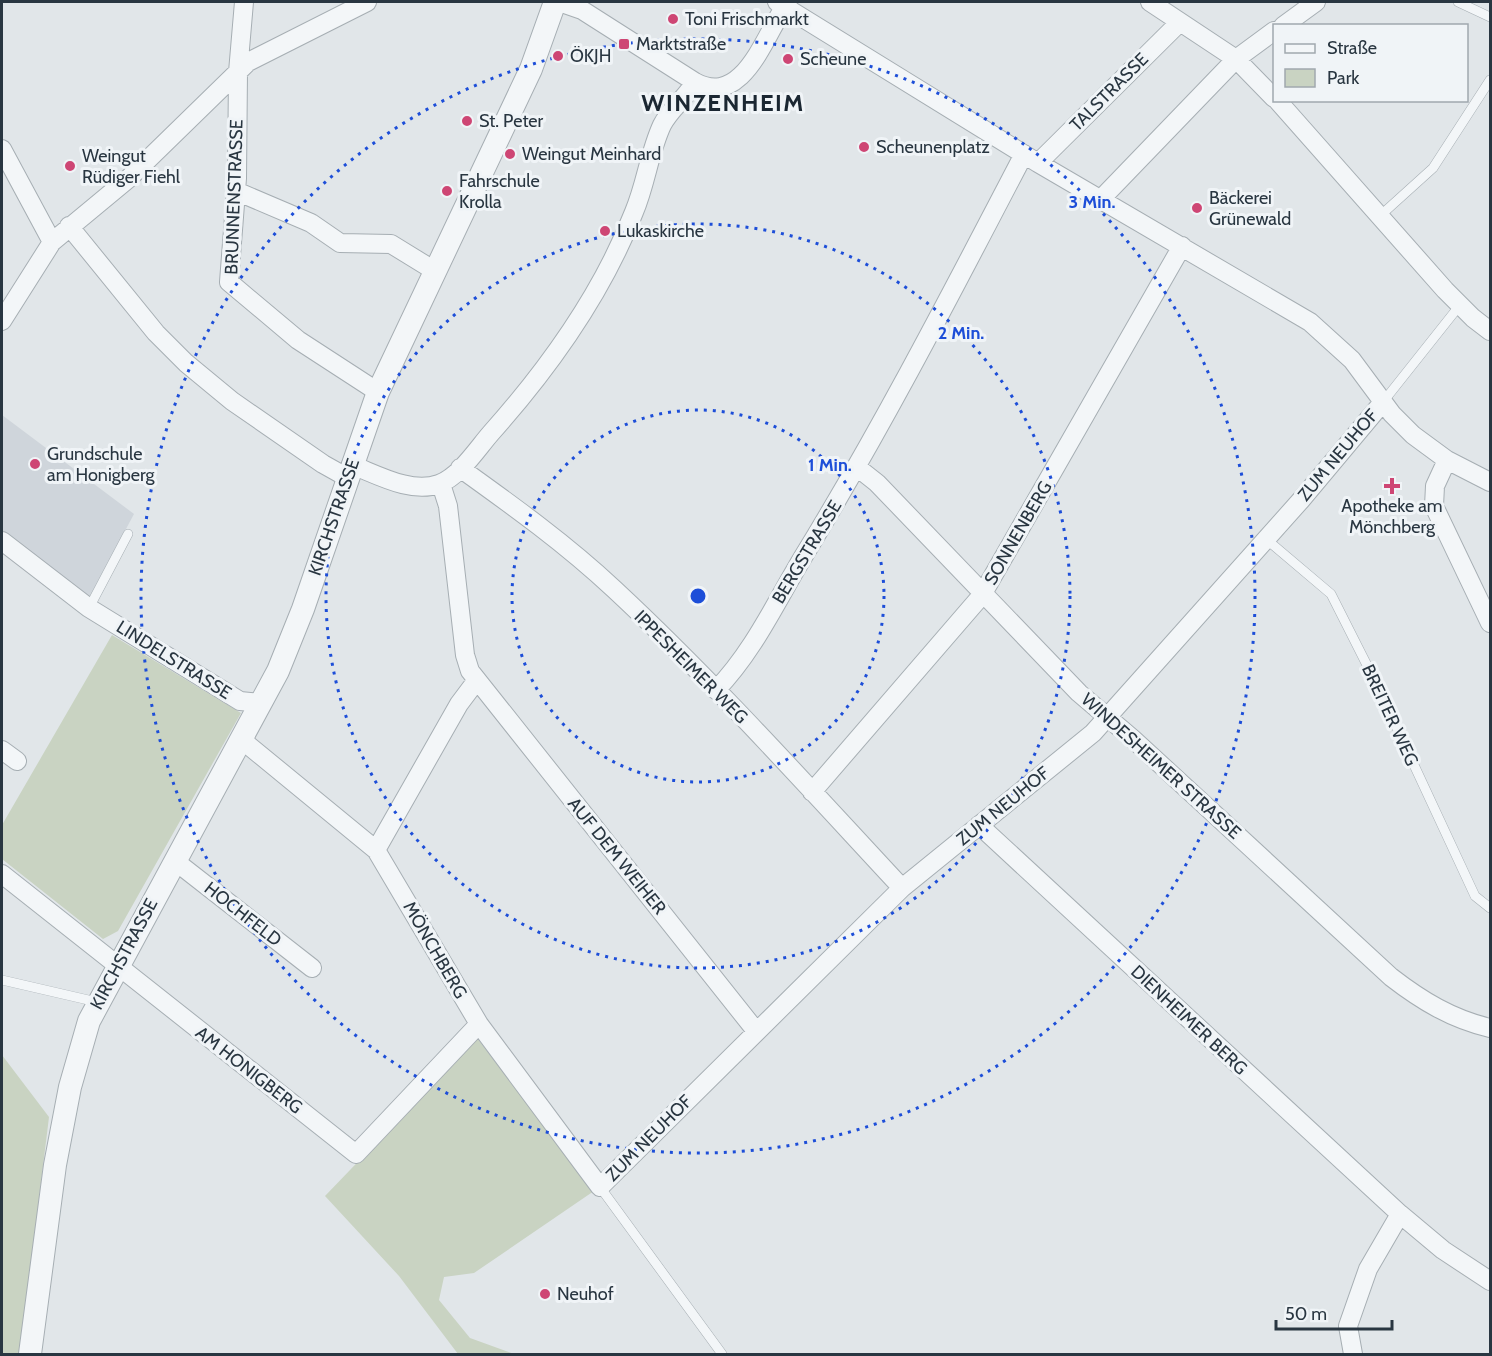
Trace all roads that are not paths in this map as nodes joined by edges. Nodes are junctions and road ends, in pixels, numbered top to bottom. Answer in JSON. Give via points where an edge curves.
{"nodes":[{"id":1,"x":244,"y":2,"type":"edge"},
{"id":2,"x":367,"y":2,"type":"edge"},
{"id":3,"x":557,"y":2,"type":"edge"},
{"id":4,"x":1150,"y":2,"type":"edge"},
{"id":5,"x":1316,"y":2,"type":"edge"},
{"id":6,"x":1458,"y":2,"type":"edge"},
{"id":7,"x":783,"y":3,"type":"edge"},
{"id":8,"x":1491,"y":17,"type":"edge"},
{"id":9,"x":1180,"y":22,"type":"junction"},
{"id":10,"x":1286,"y":24,"type":"edge"},
{"id":11,"x":1273,"y":32,"type":"edge"},
{"id":12,"x":1236,"y":59,"type":"junction"},
{"id":13,"x":238,"y":72,"type":"junction"},
{"id":14,"x":1491,"y":80,"type":"edge"},
{"id":15,"x":695,"y":82,"type":"junction"},
{"id":16,"x":1273,"y":96,"type":"edge"},
{"id":17,"x":1279,"y":102,"type":"edge"},
{"id":18,"x":2,"y":149,"type":"edge"},
{"id":19,"x":1031,"y":159,"type":"junction"},
{"id":20,"x":236,"y":191,"type":"junction"},
{"id":21,"x":1101,"y":199,"type":"junction"},
{"id":22,"x":1381,"y":215,"type":"junction"},
{"id":23,"x":69,"y":226,"type":"junction"},
{"id":24,"x":52,"y":242,"type":"junction"},
{"id":25,"x":1182,"y":246,"type":"junction"},
{"id":26,"x":435,"y":271,"type":"junction"},
{"id":27,"x":1460,"y":305,"type":"junction"},
{"id":28,"x":2,"y":321,"type":"edge"},
{"id":29,"x":1491,"y":332,"type":"edge"},
{"id":30,"x":378,"y":392,"type":"junction"},
{"id":31,"x":1383,"y":402,"type":"junction"},
{"id":32,"x":1447,"y":460,"type":"junction"},
{"id":33,"x":460,"y":468,"type":"junction"},
{"id":34,"x":858,"y":468,"type":"junction"},
{"id":35,"x":350,"y":472,"type":"junction"},
{"id":36,"x":1491,"y":482,"type":"edge"},
{"id":37,"x":441,"y":484,"type":"junction"},
{"id":38,"x":128,"y":534,"type":"dead end"},
{"id":39,"x":1266,"y":538,"type":"junction"},
{"id":40,"x":2,"y":541,"type":"edge"},
{"id":41,"x":982,"y":595,"type":"junction"},
{"id":42,"x":89,"y":608,"type":"junction"},
{"id":43,"x":1491,"y":624,"type":"edge"},
{"id":44,"x":477,"y":680,"type":"junction"},
{"id":45,"x":716,"y":690,"type":"junction"},
{"id":46,"x":262,"y":703,"type":"junction"},
{"id":47,"x":1108,"y":718,"type":"junction"},
{"id":48,"x":242,"y":740,"type":"junction"},
{"id":49,"x":2,"y":750,"type":"edge"},
{"id":50,"x":17,"y":761,"type":"dead end"},
{"id":51,"x":812,"y":792,"type":"junction"},
{"id":52,"x":979,"y":825,"type":"junction"},
{"id":53,"x":376,"y":850,"type":"junction"},
{"id":54,"x":175,"y":861,"type":"junction"},
{"id":55,"x":2,"y":874,"type":"edge"},
{"id":56,"x":902,"y":888,"type":"junction"},
{"id":57,"x":1491,"y":908,"type":"edge"},
{"id":58,"x":117,"y":967,"type":"junction"},
{"id":59,"x":312,"y":968,"type":"dead end"},
{"id":60,"x":2,"y":980,"type":"edge"},
{"id":61,"x":93,"y":1012,"type":"junction"},
{"id":62,"x":479,"y":1024,"type":"junction"},
{"id":63,"x":1491,"y":1028,"type":"edge"},
{"id":64,"x":756,"y":1031,"type":"junction"},
{"id":65,"x":600,"y":1187,"type":"junction"},
{"id":66,"x":1400,"y":1214,"type":"junction"},
{"id":67,"x":1491,"y":1281,"type":"edge"},
{"id":68,"x":30,"y":1354,"type":"edge"},
{"id":69,"x":722,"y":1354,"type":"edge"},
{"id":70,"x":1353,"y":1354,"type":"edge"}],
"edges":[{"from":1,"to":13,"type":"street","name":"BRUNNENSTRASSE"},
{"from":2,"to":13,"type":"street","via":[[262,52]]},
{"from":3,"to":15,"type":"street","via":[[591,15]]},
{"from":3,"to":26,"type":"street","name":"KIRCHSTRASSE","via":[[531,69]]},
{"from":4,"to":9,"type":"street"},
{"from":5,"to":10,"type":"street"},
{"from":6,"to":8,"type":"lane"},
{"from":7,"to":15,"type":"street","via":[[740,78],[716,87],[703,87]]},
{"from":7,"to":19,"type":"street"},
{"from":9,"to":12,"type":"street"},
{"from":9,"to":19,"type":"street","name":"TALSTRASSE"},
{"from":11,"to":12,"type":"street"},
{"from":12,"to":16,"type":"street"},
{"from":12,"to":21,"type":"street"},
{"from":13,"to":20,"type":"street","name":"BRUNNENSTRASSE"},
{"from":13,"to":23,"type":"street","via":[[121,185]]},
{"from":14,"to":22,"type":"lane","via":[[1433,168]]},
{"from":15,"to":33,"type":"street","via":[[662,126],[634,213],[579,317],[537,380]]},
{"from":17,"to":22,"type":"street"},
{"from":18,"to":24,"type":"street"},
{"from":19,"to":21,"type":"street"},
{"from":19,"to":34,"type":"street","name":"BERGSTRASSE"},
{"from":20,"to":26,"type":"street","via":[[311,223],[340,243],[391,244]]},
{"from":20,"to":30,"type":"street","name":"BRUNNENSTRASSE","via":[[229,282],[298,340]]},
{"from":21,"to":25,"type":"street"},
{"from":22,"to":27,"type":"street"},
{"from":23,"to":24,"type":"street"},
{"from":23,"to":35,"type":"street","via":[[156,333],[186,363],[232,401],[323,464]]},
{"from":24,"to":28,"type":"street"},
{"from":25,"to":31,"type":"street","via":[[1320,329],[1352,360]]},
{"from":25,"to":41,"type":"street","name":"SONNENBERG"},
{"from":26,"to":30,"type":"street","name":"KIRCHSTRASSE"},
{"from":27,"to":29,"type":"street"},
{"from":27,"to":31,"type":"lane"},
{"from":30,"to":35,"type":"street","name":"KIRCHSTRASSE"},
{"from":31,"to":32,"type":"street","via":[[1408,431]]},
{"from":31,"to":39,"type":"street","name":"ZUM NEUHOF"},
{"from":32,"to":36,"type":"street"},
{"from":32,"to":43,"type":"street","via":[[1435,486],[1434,506]]},
{"from":33,"to":37,"type":"street"},
{"from":33,"to":45,"type":"street","name":"IPPESHEIMER WEG","via":[[584,563]]},
{"from":34,"to":41,"type":"street","name":"WINDESHEIMER STRASSE","via":[[877,483]]},
{"from":34,"to":45,"type":"street","name":"BERGSTRASSE","via":[[732,675]]},
{"from":35,"to":37,"type":"street","via":[[405,485]]},
{"from":35,"to":46,"type":"street","name":"KIRCHSTRASSE","via":[[295,633]]},
{"from":37,"to":44,"type":"street","name":"AUF DEM WEIHER","via":[[451,526],[465,654]]},
{"from":38,"to":42,"type":"lane"},
{"from":39,"to":47,"type":"street","name":"ZUM NEUHOF"},
{"from":39,"to":57,"type":"lane","name":"BREITER WEG","via":[[1331,594],[1475,896]]},
{"from":40,"to":42,"type":"street","name":"LINDELSTRASSE"},
{"from":41,"to":47,"type":"street","name":"WINDESHEIMER STRASSE"},
{"from":41,"to":51,"type":"street","name":"SONNENBERG"},
{"from":42,"to":46,"type":"street","name":"LINDELSTRASSE","via":[[240,700]]},
{"from":44,"to":53,"type":"street","via":[[459,704]]},
{"from":44,"to":64,"type":"street","name":"AUF DEM WEIHER"},
{"from":45,"to":51,"type":"street","name":"IPPESHEIMER WEG"},
{"from":46,"to":48,"type":"street","name":"KIRCHSTRASSE"},
{"from":47,"to":52,"type":"street","name":"ZUM NEUHOF"},
{"from":47,"to":63,"type":"street","name":"WINDESHEIMER STRASSE","via":[[1391,977],[1432,1007]]},
{"from":48,"to":53,"type":"street","name":"MÖNCHBERG"},
{"from":48,"to":54,"type":"street","name":"KIRCHSTRASSE"},
{"from":49,"to":50,"type":"street"},
{"from":51,"to":56,"type":"street","name":"IPPESHEIMER WEG"},
{"from":52,"to":56,"type":"street","name":"ZUM NEUHOF"},
{"from":52,"to":66,"type":"street","name":"DIENHEIMER BERG"},
{"from":53,"to":62,"type":"street","name":"MÖNCHBERG"},
{"from":54,"to":58,"type":"street","name":"KIRCHSTRASSE"},
{"from":54,"to":59,"type":"street","name":"HOCHFELD"},
{"from":55,"to":58,"type":"street","name":"AM HONIGBERG"},
{"from":56,"to":64,"type":"street","name":"ZUM NEUHOF"},
{"from":58,"to":61,"type":"street","name":"KIRCHSTRASSE"},
{"from":58,"to":62,"type":"street","name":"AM HONIGBERG","via":[[356,1154]]},
{"from":60,"to":61,"type":"lane"},
{"from":61,"to":68,"type":"street","name":"KIRCHSTRASSE","via":[[70,1087],[55,1165]]},
{"from":62,"to":65,"type":"street","name":"MÖNCHBERG"},
{"from":64,"to":65,"type":"street","name":"ZUM NEUHOF"},
{"from":65,"to":69,"type":"lane"},
{"from":66,"to":67,"type":"street","name":"DIENHEIMER BERG","via":[[1443,1250]]},
{"from":66,"to":70,"type":"street","via":[[1368,1269],[1351,1317],[1348,1326]]}]}
